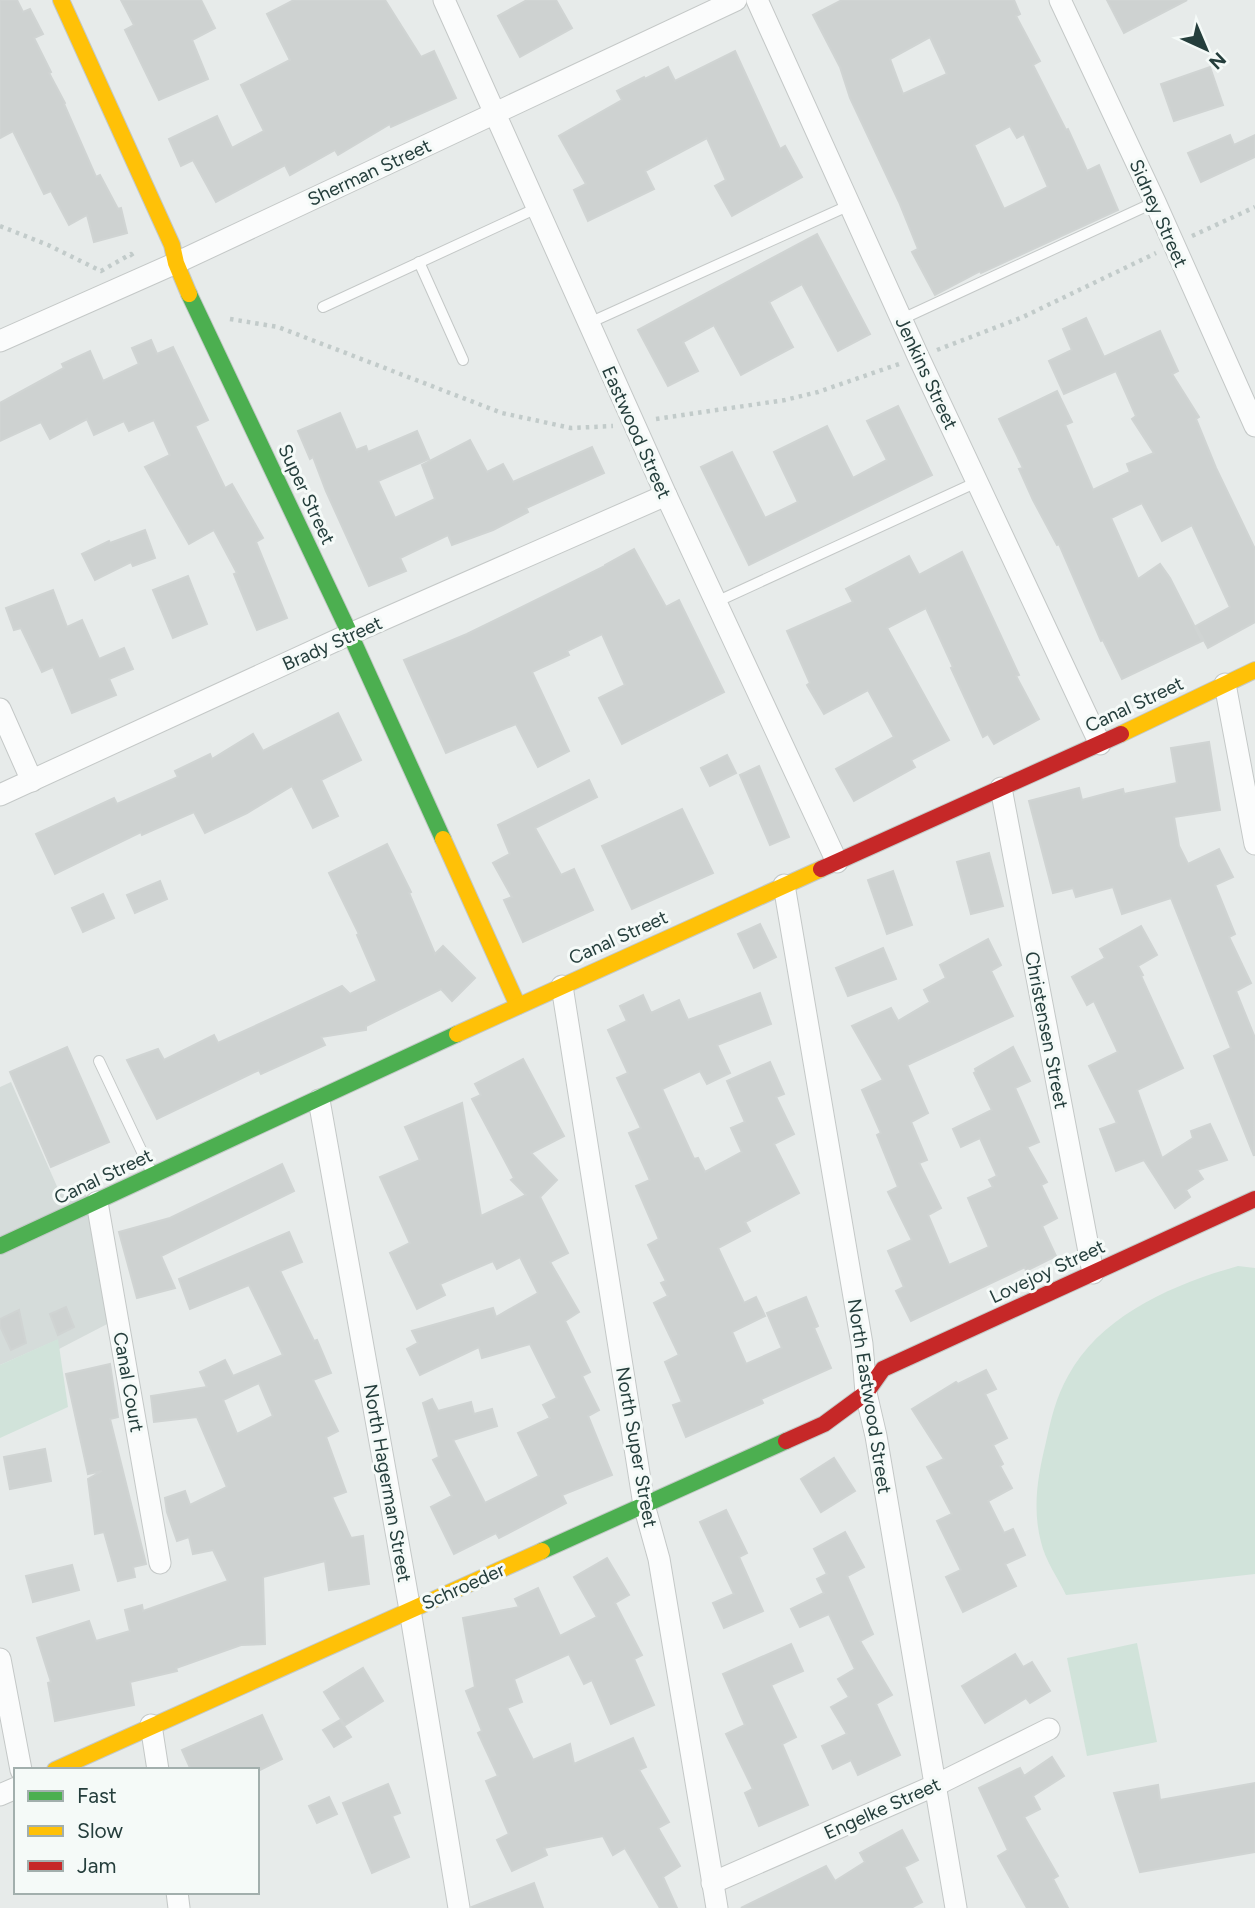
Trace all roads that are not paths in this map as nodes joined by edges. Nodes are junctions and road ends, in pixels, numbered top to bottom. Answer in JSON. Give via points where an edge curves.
{"nodes":[{"id":1,"x":61,"y":0,"type":"edge"},
{"id":2,"x":443,"y":0,"type":"edge"},
{"id":3,"x":736,"y":0,"type":"edge"},
{"id":4,"x":757,"y":0,"type":"edge"},
{"id":5,"x":1060,"y":0,"type":"edge"},
{"id":6,"x":495,"y":113,"type":"junction"},
{"id":7,"x":1155,"y":202,"type":"junction"},
{"id":8,"x":850,"y":205,"type":"junction"},
{"id":9,"x":537,"y":208,"type":"junction"},
{"id":10,"x":419,"y":262,"type":"junction"},
{"id":11,"x":176,"y":263,"type":"junction"},
{"id":12,"x":323,"y":307,"type":"dead end"},
{"id":13,"x":902,"y":319,"type":"junction"},
{"id":14,"x":589,"y":323,"type":"junction"},
{"id":15,"x":0,"y":341,"type":"edge"},
{"id":16,"x":463,"y":360,"type":"dead end"},
{"id":17,"x":1255,"y":426,"type":"edge"},
{"id":18,"x":977,"y":482,"type":"junction"},
{"id":19,"x":666,"y":495,"type":"junction"},
{"id":20,"x":716,"y":602,"type":"junction"},
{"id":21,"x":350,"y":634,"type":"junction"},
{"id":22,"x":1255,"y":670,"type":"edge"},
{"id":23,"x":1225,"y":684,"type":"junction"},
{"id":24,"x":0,"y":709,"type":"edge"},
{"id":25,"x":1100,"y":744,"type":"junction"},
{"id":26,"x":32,"y":781,"type":"junction"},
{"id":27,"x":1001,"y":788,"type":"junction"},
{"id":28,"x":0,"y":796,"type":"edge"},
{"id":29,"x":1255,"y":844,"type":"edge"},
{"id":30,"x":837,"y":862,"type":"junction"},
{"id":31,"x":784,"y":885,"type":"junction"},
{"id":32,"x":562,"y":986,"type":"junction"},
{"id":33,"x":518,"y":1006,"type":"junction"},
{"id":34,"x":99,"y":1061,"type":"dead end"},
{"id":35,"x":319,"y":1100,"type":"junction"},
{"id":36,"x":153,"y":1176,"type":"junction"},
{"id":37,"x":1255,"y":1199,"type":"edge"},
{"id":38,"x":97,"y":1202,"type":"junction"},
{"id":39,"x":0,"y":1246,"type":"edge"},
{"id":40,"x":1093,"y":1272,"type":"junction"},
{"id":41,"x":866,"y":1393,"type":"junction"},
{"id":42,"x":644,"y":1505,"type":"junction"},
{"id":43,"x":160,"y":1563,"type":"dead end"},
{"id":44,"x":410,"y":1610,"type":"junction"},
{"id":45,"x":0,"y":1659,"type":"edge"},
{"id":46,"x":151,"y":1725,"type":"junction"},
{"id":47,"x":1049,"y":1729,"type":"dead end"},
{"id":48,"x":21,"y":1768,"type":"edge"},
{"id":49,"x":59,"y":1768,"type":"edge"},
{"id":50,"x":158,"y":1768,"type":"edge"},
{"id":51,"x":936,"y":1784,"type":"junction"},
{"id":52,"x":712,"y":1883,"type":"junction"},
{"id":53,"x":459,"y":1908,"type":"edge"},
{"id":54,"x":717,"y":1908,"type":"edge"},
{"id":55,"x":956,"y":1908,"type":"edge"}],
"edges":[{"from":1,"to":11,"type":"street","name":"Super Street","via":[[172,245]]},
{"from":2,"to":6,"type":"street","name":"Eastwood Street"},
{"from":3,"to":6,"type":"street","name":"Sherman Street"},
{"from":4,"to":8,"type":"street","name":"Jenkins Street"},
{"from":5,"to":7,"type":"street","name":"Sidney Street"},
{"from":6,"to":9,"type":"street","name":"Eastwood Street"},
{"from":6,"to":11,"type":"street","name":"Sherman Street"},
{"from":7,"to":13,"type":"lane"},
{"from":7,"to":17,"type":"street","name":"Sidney Street"},
{"from":8,"to":13,"type":"street","name":"Jenkins Street"},
{"from":8,"to":14,"type":"lane"},
{"from":9,"to":10,"type":"lane"},
{"from":9,"to":14,"type":"street","name":"Eastwood Street"},
{"from":10,"to":12,"type":"lane"},
{"from":10,"to":16,"type":"lane"},
{"from":11,"to":15,"type":"street","name":"Sherman Street"},
{"from":11,"to":21,"type":"street","name":"Super Street"},
{"from":13,"to":18,"type":"street","name":"Jenkins Street"},
{"from":14,"to":19,"type":"street","name":"Eastwood Street"},
{"from":18,"to":20,"type":"lane"},
{"from":18,"to":25,"type":"street","name":"Jenkins Street"},
{"from":19,"to":20,"type":"street","name":"Eastwood Street"},
{"from":19,"to":21,"type":"street","name":"Brady Street"},
{"from":20,"to":30,"type":"street","name":"Eastwood Street"},
{"from":21,"to":26,"type":"street","name":"Brady Street"},
{"from":21,"to":33,"type":"street","name":"Super Street"},
{"from":22,"to":23,"type":"street","name":"Canal Street"},
{"from":23,"to":25,"type":"street","name":"Canal Street"},
{"from":23,"to":29,"type":"street"},
{"from":24,"to":26,"type":"street"},
{"from":25,"to":27,"type":"street","name":"Canal Street"},
{"from":26,"to":28,"type":"street","name":"Brady Street"},
{"from":27,"to":30,"type":"street","name":"Canal Street"},
{"from":27,"to":40,"type":"street","name":"Christensen Street"},
{"from":30,"to":31,"type":"street","name":"Canal Street"},
{"from":31,"to":32,"type":"street","name":"Canal Street"},
{"from":31,"to":41,"type":"street","name":"North Eastwood Street","via":[[863,1344]]},
{"from":32,"to":33,"type":"street","name":"Canal Street"},
{"from":32,"to":42,"type":"street","name":"North Super Street"},
{"from":33,"to":35,"type":"street","name":"Canal Street"},
{"from":34,"to":36,"type":"lane"},
{"from":35,"to":36,"type":"street","name":"Canal Street"},
{"from":35,"to":44,"type":"street","name":"North Hagerman Street"},
{"from":36,"to":38,"type":"street","name":"Canal Street"},
{"from":37,"to":40,"type":"street","name":"Lovejoy Street"},
{"from":38,"to":39,"type":"street","name":"Canal Street"},
{"from":38,"to":43,"type":"street","name":"Canal Court"},
{"from":40,"to":41,"type":"street","name":"Lovejoy Street","via":[[883,1369]]},
{"from":41,"to":42,"type":"street","name":"Schroeder","via":[[824,1424]]},
{"from":41,"to":51,"type":"street","name":"North Eastwood Street"},
{"from":42,"to":44,"type":"street","name":"Schroeder"},
{"from":42,"to":52,"type":"street","name":"North Super Street","via":[[659,1559]]},
{"from":44,"to":46,"type":"street","name":"Schroeder"},
{"from":44,"to":53,"type":"street","name":"North Hagerman Street"},
{"from":45,"to":48,"type":"street"},
{"from":46,"to":49,"type":"street","name":"Schroeder"},
{"from":46,"to":50,"type":"street"},
{"from":47,"to":51,"type":"street","name":"Engelke Street"},
{"from":51,"to":52,"type":"street","name":"Engelke Street"},
{"from":51,"to":55,"type":"street","name":"North Eastwood Street"},
{"from":52,"to":54,"type":"street","name":"North Super Street"}]}
